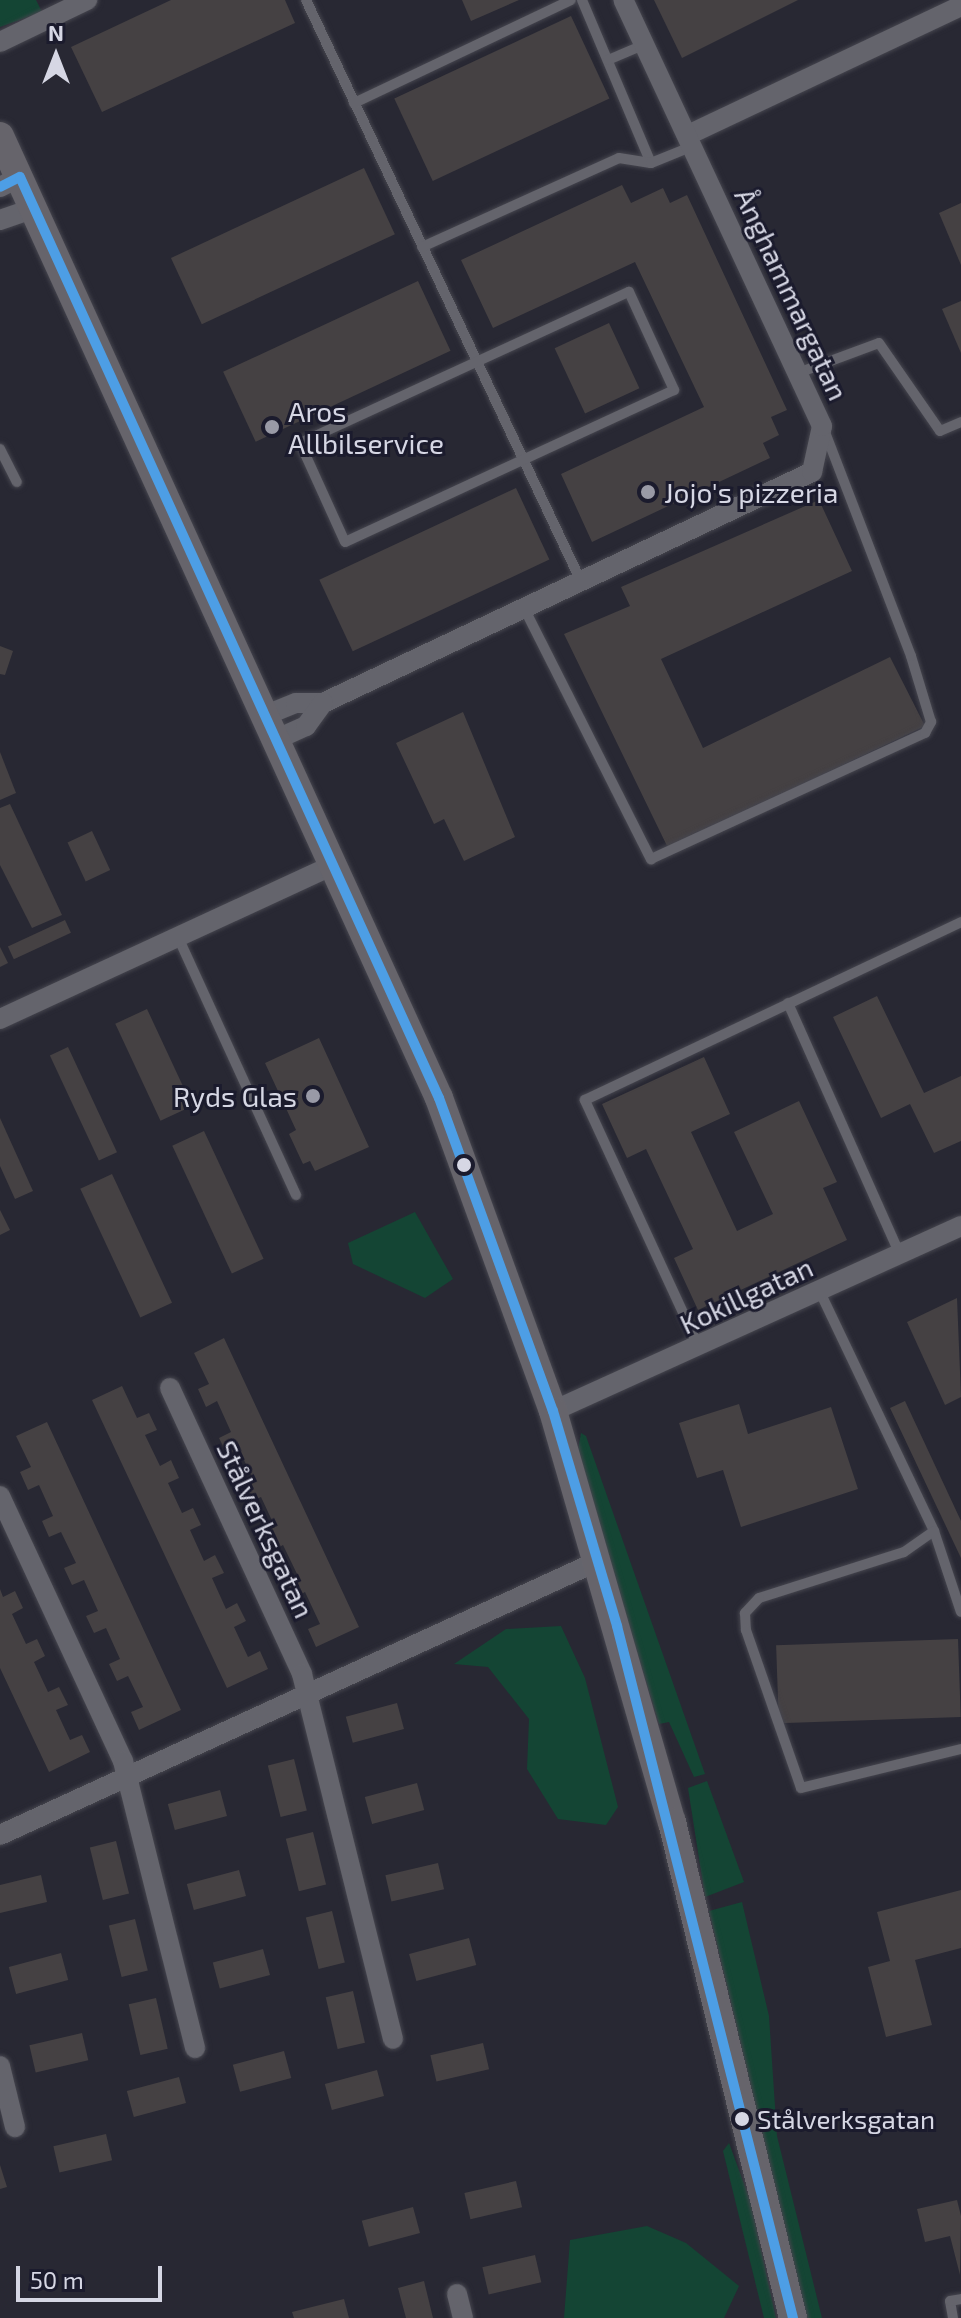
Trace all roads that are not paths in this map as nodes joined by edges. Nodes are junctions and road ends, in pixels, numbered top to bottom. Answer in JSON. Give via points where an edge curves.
{"nodes":[{"id":1,"x":87,"y":0,"type":"edge"},
{"id":2,"x":306,"y":0,"type":"edge"},
{"id":3,"x":571,"y":0,"type":"edge"},
{"id":4,"x":582,"y":0,"type":"edge"},
{"id":5,"x":623,"y":0,"type":"edge"},
{"id":6,"x":60,"y":6,"type":"edge"},
{"id":7,"x":961,"y":6,"type":"edge"},
{"id":8,"x":0,"y":42,"type":"edge"},
{"id":9,"x":644,"y":45,"type":"junction"},
{"id":10,"x":608,"y":60,"type":"junction"},
{"id":11,"x":354,"y":103,"type":"junction"},
{"id":12,"x":0,"y":136,"type":"edge"},
{"id":13,"x":690,"y":140,"type":"junction"},
{"id":14,"x":651,"y":163,"type":"junction"},
{"id":15,"x":10,"y":182,"type":"edge"},
{"id":16,"x":34,"y":208,"type":"junction"},
{"id":17,"x":0,"y":220,"type":"edge"},
{"id":18,"x":422,"y":247,"type":"junction"},
{"id":19,"x":476,"y":362,"type":"junction"},
{"id":20,"x":798,"y":373,"type":"junction"},
{"id":21,"x":961,"y":422,"type":"edge"},
{"id":22,"x":822,"y":426,"type":"junction"},
{"id":23,"x":0,"y":449,"type":"edge"},
{"id":24,"x":522,"y":461,"type":"junction"},
{"id":25,"x":17,"y":482,"type":"dead end"},
{"id":26,"x":580,"y":579,"type":"junction"},
{"id":27,"x":523,"y":606,"type":"junction"},
{"id":28,"x":272,"y":727,"type":"junction"},
{"id":29,"x":333,"y":865,"type":"junction"},
{"id":30,"x":961,"y":922,"type":"edge"},
{"id":31,"x":177,"y":935,"type":"junction"},
{"id":32,"x":788,"y":1003,"type":"junction"},
{"id":33,"x":0,"y":1019,"type":"edge"},
{"id":34,"x":296,"y":1195,"type":"dead end"},
{"id":35,"x":961,"y":1226,"type":"edge"},
{"id":36,"x":900,"y":1255,"type":"junction"},
{"id":37,"x":820,"y":1292,"type":"junction"},
{"id":38,"x":700,"y":1348,"type":"junction"},
{"id":39,"x":170,"y":1388,"type":"dead end"},
{"id":40,"x":553,"y":1411,"type":"junction"},
{"id":41,"x":0,"y":1496,"type":"edge"},
{"id":42,"x":934,"y":1531,"type":"junction"},
{"id":43,"x":598,"y":1561,"type":"junction"},
{"id":44,"x":961,"y":1612,"type":"edge"},
{"id":45,"x":305,"y":1694,"type":"junction"},
{"id":46,"x":961,"y":1749,"type":"edge"},
{"id":47,"x":127,"y":1777,"type":"junction"},
{"id":48,"x":0,"y":1835,"type":"edge"},
{"id":49,"x":393,"y":2039,"type":"dead end"},
{"id":50,"x":195,"y":2048,"type":"dead end"},
{"id":51,"x":0,"y":2066,"type":"edge"},
{"id":52,"x":15,"y":2127,"type":"dead end"},
{"id":53,"x":457,"y":2294,"type":"dead end"},
{"id":54,"x":961,"y":2299,"type":"edge"},
{"id":55,"x":463,"y":2318,"type":"edge"},
{"id":56,"x":793,"y":2318,"type":"edge"},
{"id":57,"x":953,"y":2318,"type":"edge"}],
"edges":[{"from":1,"to":6,"type":"street"},
{"from":2,"to":11,"type":"lane"},
{"from":3,"to":11,"type":"lane"},
{"from":4,"to":10,"type":"lane"},
{"from":5,"to":9,"type":"street","name":"Ånghammargatan"},
{"from":6,"to":8,"type":"street"},
{"from":7,"to":13,"type":"street"},
{"from":9,"to":10,"type":"lane"},
{"from":9,"to":13,"type":"street","name":"Ånghammargatan"},
{"from":10,"to":14,"type":"lane"},
{"from":11,"to":18,"type":"lane"},
{"from":12,"to":15,"type":"street"},
{"from":13,"to":14,"type":"lane"},
{"from":13,"to":20,"type":"street","name":"Ånghammargatan"},
{"from":14,"to":18,"type":"lane","via":[[619,158]]},
{"from":15,"to":16,"type":"street"},
{"from":16,"to":17,"type":"street"},
{"from":16,"to":28,"type":"street"},
{"from":18,"to":19,"type":"lane"},
{"from":19,"to":24,"type":"lane"},
{"from":19,"to":24,"type":"lane","via":[[629,292],[674,390]]},
{"from":19,"to":24,"type":"lane","via":[[300,443],[345,542]]},
{"from":20,"to":21,"type":"lane","via":[[879,343],[940,431]]},
{"from":20,"to":22,"type":"street","name":"Ånghammargatan"},
{"from":22,"to":26,"type":"street","name":"Ånghammargatan","via":[[812,472]]},
{"from":22,"to":27,"type":"lane","via":[[911,656],[931,722],[925,733],[651,859]]},
{"from":23,"to":25,"type":"lane"},
{"from":24,"to":26,"type":"lane"},
{"from":26,"to":27,"type":"street","name":"Ånghammargatan"},
{"from":27,"to":28,"type":"street","name":"Ånghammargatan","via":[[323,703],[296,703]]},
{"from":28,"to":29,"type":"street"},
{"from":29,"to":31,"type":"street"},
{"from":29,"to":40,"type":"street","via":[[439,1098]]},
{"from":30,"to":32,"type":"lane"},
{"from":31,"to":33,"type":"street"},
{"from":31,"to":34,"type":"lane"},
{"from":32,"to":36,"type":"lane"},
{"from":32,"to":38,"type":"lane","via":[[585,1100]]},
{"from":35,"to":36,"type":"street","name":"Kokillgatan"},
{"from":36,"to":37,"type":"street","name":"Kokillgatan"},
{"from":37,"to":38,"type":"street","name":"Kokillgatan"},
{"from":37,"to":42,"type":"lane"},
{"from":38,"to":40,"type":"street","name":"Kokillgatan"},
{"from":39,"to":45,"type":"street","name":"Stålverksgatan"},
{"from":40,"to":43,"type":"street"},
{"from":41,"to":47,"type":"street"},
{"from":42,"to":44,"type":"lane"},
{"from":42,"to":46,"type":"lane","via":[[904,1552],[759,1598],[745,1613],[746,1630],[801,1788]]},
{"from":43,"to":45,"type":"street"},
{"from":43,"to":56,"type":"street","via":[[672,1822]]},
{"from":45,"to":47,"type":"street"},
{"from":45,"to":49,"type":"street","name":"Stålverksgatan"},
{"from":47,"to":48,"type":"street"},
{"from":47,"to":50,"type":"street"},
{"from":51,"to":52,"type":"street"},
{"from":53,"to":55,"type":"street"},
{"from":54,"to":57,"type":"lane","via":[[950,2301]]}]}
